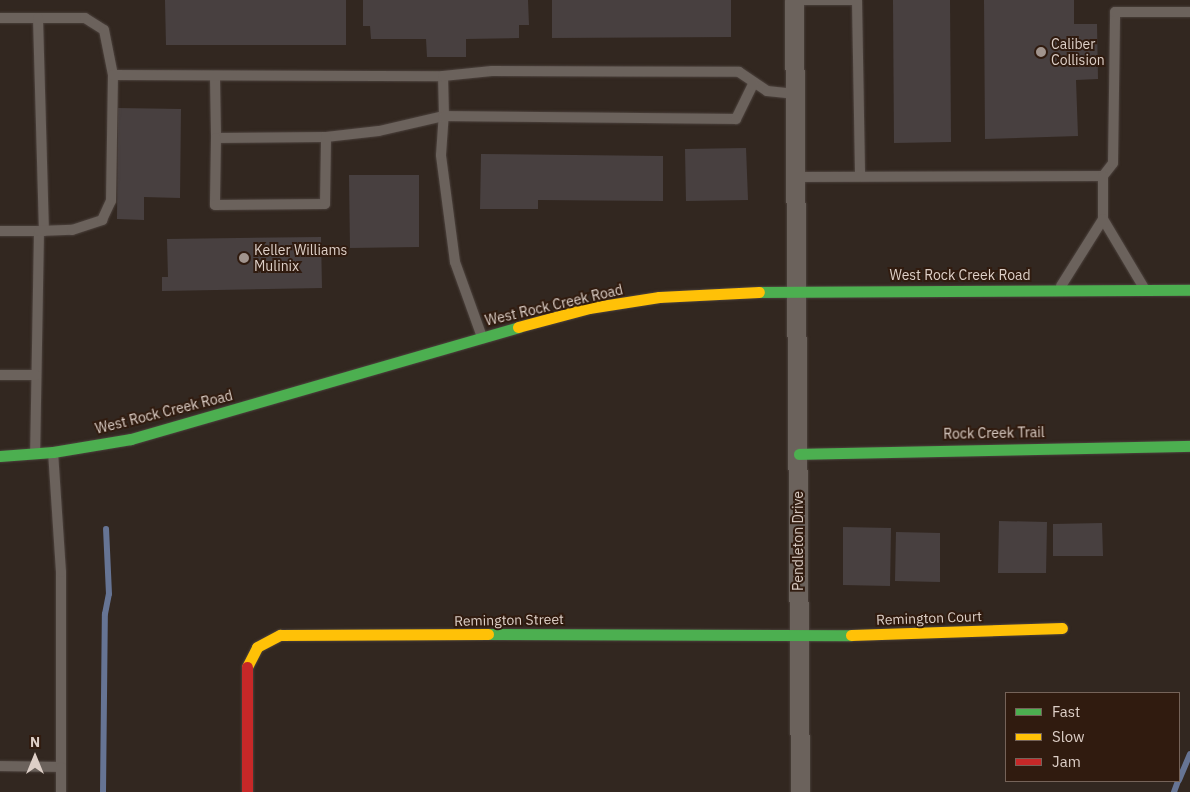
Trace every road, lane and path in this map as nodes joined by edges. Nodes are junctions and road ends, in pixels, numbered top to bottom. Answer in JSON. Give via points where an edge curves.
{"nodes":[{"id":1,"x":794,"y":0,"type":"edge"},
{"id":2,"x":1190,"y":12,"type":"edge"},
{"id":3,"x":0,"y":18,"type":"edge"},
{"id":4,"x":38,"y":18,"type":"junction"},
{"id":5,"x":113,"y":76,"type":"junction"},
{"id":6,"x":443,"y":76,"type":"junction"},
{"id":7,"x":216,"y":78,"type":"junction"},
{"id":8,"x":753,"y":84,"type":"junction"},
{"id":9,"x":796,"y":94,"type":"junction"},
{"id":10,"x":444,"y":116,"type":"junction"},
{"id":11,"x":326,"y":137,"type":"junction"},
{"id":12,"x":216,"y":138,"type":"junction"},
{"id":13,"x":860,"y":176,"type":"junction"},
{"id":14,"x":1103,"y":176,"type":"junction"},
{"id":15,"x":797,"y":177,"type":"junction"},
{"id":16,"x":1103,"y":219,"type":"junction"},
{"id":17,"x":0,"y":231,"type":"edge"},
{"id":18,"x":41,"y":231,"type":"junction"},
{"id":19,"x":798,"y":290,"type":"junction"},
{"id":20,"x":1058,"y":290,"type":"junction"},
{"id":21,"x":1190,"y":290,"type":"edge"},
{"id":22,"x":1145,"y":291,"type":"junction"},
{"id":23,"x":482,"y":337,"type":"junction"},
{"id":24,"x":0,"y":375,"type":"edge"},
{"id":25,"x":36,"y":375,"type":"junction"},
{"id":26,"x":1190,"y":446,"type":"edge"},
{"id":27,"x":53,"y":452,"type":"junction"},
{"id":28,"x":35,"y":454,"type":"junction"},
{"id":29,"x":799,"y":454,"type":"junction"},
{"id":30,"x":0,"y":456,"type":"edge"},
{"id":31,"x":1062,"y":628,"type":"dead end"},
{"id":32,"x":798,"y":637,"type":"junction"},
{"id":33,"x":0,"y":766,"type":"edge"},
{"id":34,"x":61,"y":767,"type":"junction"},
{"id":35,"x":61,"y":792,"type":"edge"},
{"id":36,"x":247,"y":792,"type":"edge"},
{"id":37,"x":800,"y":792,"type":"edge"}],
"edges":[{"from":1,"to":9,"type":"street","name":"Pendleton Drive"},
{"from":1,"to":13,"type":"lane","via":[[857,0]]},
{"from":2,"to":14,"type":"lane","via":[[1115,12],[1113,163]]},
{"from":3,"to":4,"type":"lane"},
{"from":4,"to":5,"type":"lane","via":[[85,18],[104,30]]},
{"from":4,"to":18,"type":"lane"},
{"from":5,"to":7,"type":"lane"},
{"from":5,"to":18,"type":"lane","via":[[111,201],[102,220],[72,230]]},
{"from":6,"to":7,"type":"lane"},
{"from":6,"to":8,"type":"lane","via":[[492,71],[739,72]]},
{"from":6,"to":10,"type":"lane"},
{"from":7,"to":12,"type":"lane"},
{"from":8,"to":9,"type":"lane","via":[[767,91]]},
{"from":8,"to":10,"type":"lane","via":[[736,119]]},
{"from":9,"to":15,"type":"street","name":"Pendleton Drive"},
{"from":10,"to":11,"type":"lane"},
{"from":10,"to":23,"type":"lane","via":[[441,155],[455,262]]},
{"from":11,"to":12,"type":"lane"},
{"from":11,"to":12,"type":"lane","via":[[325,204],[216,205]]},
{"from":13,"to":14,"type":"lane"},
{"from":13,"to":15,"type":"lane"},
{"from":14,"to":16,"type":"lane"},
{"from":15,"to":19,"type":"street","name":"Pendleton Drive"},
{"from":16,"to":20,"type":"lane"},
{"from":16,"to":22,"type":"lane"},
{"from":17,"to":18,"type":"lane"},
{"from":18,"to":25,"type":"lane"},
{"from":19,"to":20,"type":"street","name":"West Rock Creek Road"},
{"from":19,"to":23,"type":"street","name":"West Rock Creek Road","via":[[659,297],[589,308]]},
{"from":19,"to":29,"type":"street","name":"Pendleton Drive"},
{"from":20,"to":22,"type":"street","name":"West Rock Creek Road"},
{"from":21,"to":22,"type":"street","name":"West Rock Creek Road"},
{"from":23,"to":27,"type":"street","name":"West Rock Creek Road","via":[[131,439]]},
{"from":24,"to":25,"type":"lane"},
{"from":25,"to":28,"type":"lane"},
{"from":26,"to":29,"type":"street","name":"Rock Creek Trail"},
{"from":27,"to":28,"type":"street","name":"West Rock Creek Road"},
{"from":27,"to":34,"type":"lane","via":[[61,572]]},
{"from":28,"to":30,"type":"street","name":"West Rock Creek Road"},
{"from":29,"to":32,"type":"street","name":"Pendleton Drive"},
{"from":31,"to":32,"type":"street","name":"Remington Court"},
{"from":32,"to":36,"type":"street","name":"Remington Street","via":[[280,635],[257,647],[244,677]]},
{"from":32,"to":37,"type":"street","name":"Pendleton Drive"},
{"from":33,"to":34,"type":"lane"},
{"from":34,"to":35,"type":"lane"}]}
